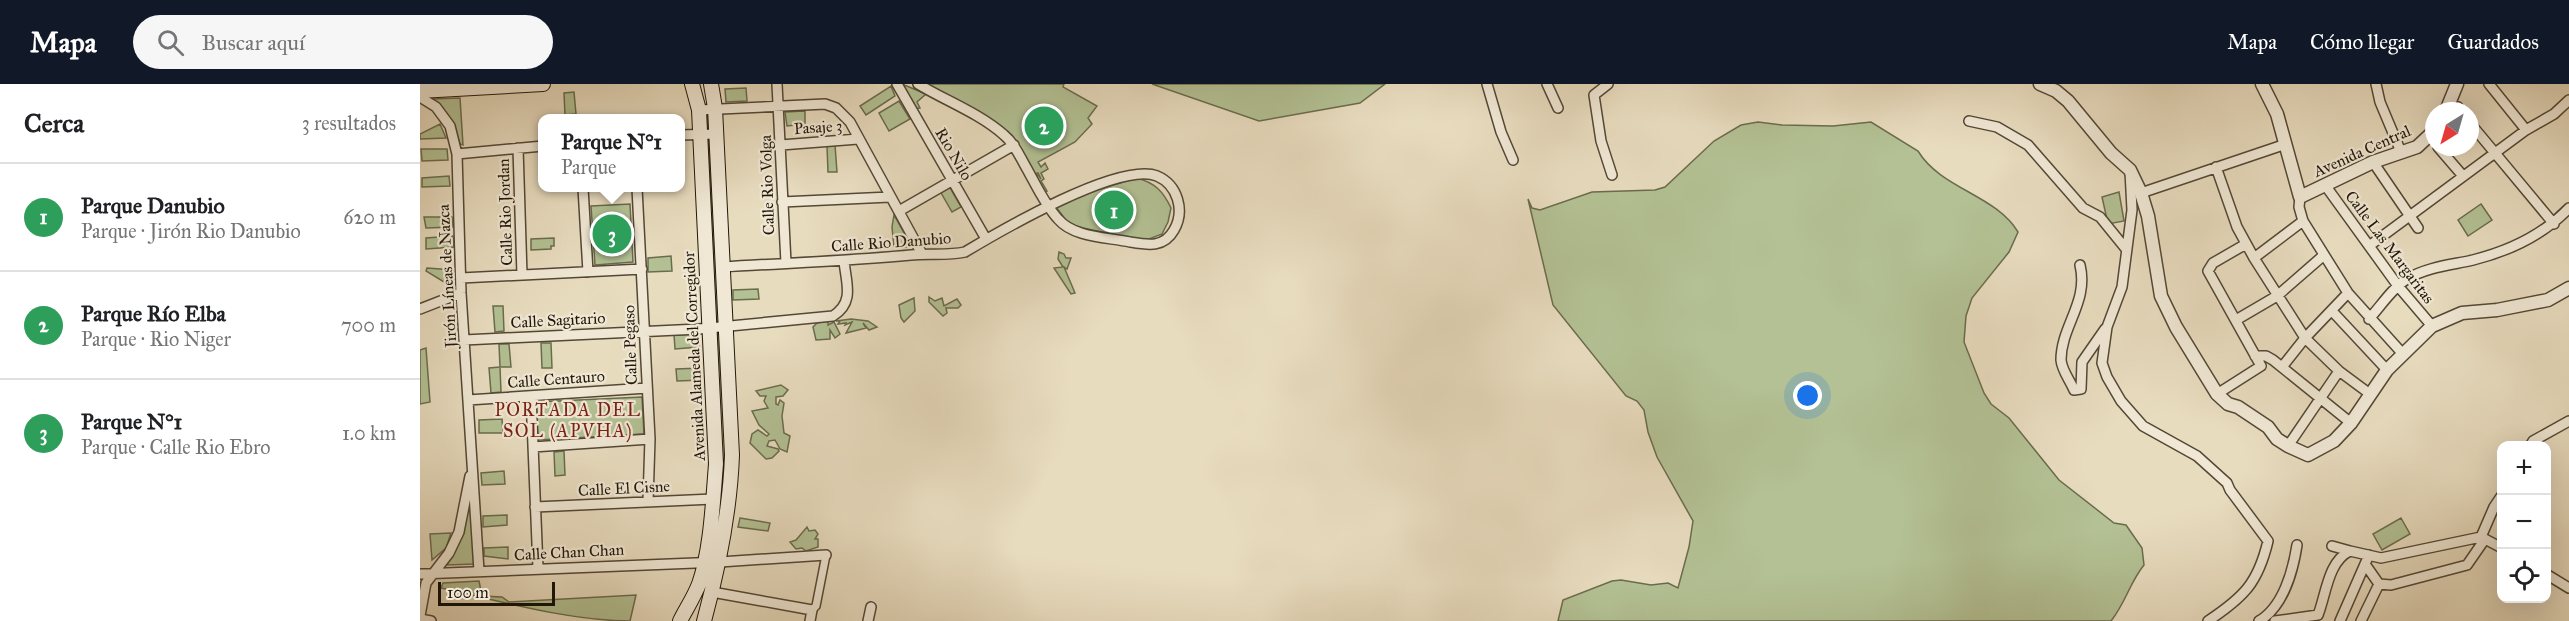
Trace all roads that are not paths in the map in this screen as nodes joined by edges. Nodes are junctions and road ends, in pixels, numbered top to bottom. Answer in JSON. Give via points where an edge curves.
{"nodes":[{"id":1,"x":543,"y":84,"type":"edge"},
{"id":2,"x":692,"y":84,"type":"edge"},
{"id":3,"x":777,"y":84,"type":"edge"},
{"id":4,"x":897,"y":84,"type":"edge"},
{"id":5,"x":918,"y":84,"type":"edge"},
{"id":6,"x":1487,"y":84,"type":"edge"},
{"id":7,"x":1547,"y":84,"type":"edge"},
{"id":8,"x":1590,"y":84,"type":"edge"},
{"id":9,"x":1608,"y":84,"type":"edge"},
{"id":10,"x":2040,"y":84,"type":"edge"},
{"id":11,"x":2262,"y":84,"type":"edge"},
{"id":12,"x":2376,"y":84,"type":"edge"},
{"id":13,"x":2457,"y":84,"type":"edge"},
{"id":14,"x":2489,"y":84,"type":"edge"},
{"id":15,"x":420,"y":92,"type":"edge"},
{"id":16,"x":714,"y":93,"type":"edge"},
{"id":17,"x":1594,"y":95,"type":"junction"},
{"id":18,"x":420,"y":97,"type":"edge"},
{"id":19,"x":2569,"y":100,"type":"edge"},
{"id":20,"x":2456,"y":102,"type":"edge"},
{"id":21,"x":779,"y":106,"type":"junction"},
{"id":22,"x":1558,"y":108,"type":"dead end"},
{"id":23,"x":699,"y":110,"type":"junction"},
{"id":24,"x":1969,"y":121,"type":"dead end"},
{"id":25,"x":2526,"y":130,"type":"junction"},
{"id":26,"x":716,"y":134,"type":"junction"},
{"id":27,"x":2479,"y":134,"type":"edge"},
{"id":28,"x":685,"y":135,"type":"edge"},
{"id":29,"x":700,"y":135,"type":"junction"},
{"id":30,"x":858,"y":139,"type":"junction"},
{"id":31,"x":2286,"y":144,"type":"junction"},
{"id":32,"x":2425,"y":144,"type":"edge"},
{"id":33,"x":781,"y":145,"type":"junction"},
{"id":34,"x":1014,"y":145,"type":"junction"},
{"id":35,"x":538,"y":146,"type":"edge"},
{"id":36,"x":518,"y":148,"type":"junction"},
{"id":37,"x":2401,"y":152,"type":"junction"},
{"id":38,"x":2494,"y":153,"type":"junction"},
{"id":39,"x":456,"y":154,"type":"junction"},
{"id":40,"x":2447,"y":156,"type":"edge"},
{"id":41,"x":1513,"y":160,"type":"dead end"},
{"id":42,"x":2373,"y":162,"type":"junction"},
{"id":43,"x":2216,"y":167,"type":"junction"},
{"id":44,"x":2127,"y":168,"type":"junction"},
{"id":45,"x":1612,"y":174,"type":"dead end"},
{"id":46,"x":2463,"y":176,"type":"junction"},
{"id":47,"x":952,"y":181,"type":"junction"},
{"id":48,"x":2325,"y":185,"type":"junction"},
{"id":49,"x":583,"y":192,"type":"edge"},
{"id":50,"x":637,"y":192,"type":"edge"},
{"id":51,"x":2141,"y":193,"type":"junction"},
{"id":52,"x":890,"y":197,"type":"junction"},
{"id":53,"x":2300,"y":197,"type":"junction"},
{"id":54,"x":782,"y":202,"type":"junction"},
{"id":55,"x":1048,"y":205,"type":"junction"},
{"id":56,"x":2569,"y":208,"type":"edge"},
{"id":57,"x":899,"y":211,"type":"junction"},
{"id":58,"x":2409,"y":215,"type":"junction"},
{"id":59,"x":2303,"y":220,"type":"junction"},
{"id":60,"x":2554,"y":224,"type":"junction"},
{"id":61,"x":2418,"y":228,"type":"dead end"},
{"id":62,"x":986,"y":239,"type":"junction"},
{"id":63,"x":2246,"y":244,"type":"junction"},
{"id":64,"x":2369,"y":246,"type":"junction"},
{"id":65,"x":2126,"y":249,"type":"junction"},
{"id":66,"x":922,"y":254,"type":"junction"},
{"id":67,"x":2324,"y":255,"type":"junction"},
{"id":68,"x":2254,"y":258,"type":"junction"},
{"id":69,"x":844,"y":261,"type":"junction"},
{"id":70,"x":786,"y":263,"type":"junction"},
{"id":71,"x":2080,"y":265,"type":"dead end"},
{"id":72,"x":723,"y":267,"type":"junction"},
{"id":73,"x":642,"y":269,"type":"junction"},
{"id":74,"x":588,"y":272,"type":"junction"},
{"id":75,"x":522,"y":275,"type":"junction"},
{"id":76,"x":461,"y":278,"type":"junction"},
{"id":77,"x":2398,"y":286,"type":"junction"},
{"id":78,"x":2569,"y":288,"type":"edge"},
{"id":79,"x":461,"y":293,"type":"junction"},
{"id":80,"x":2348,"y":293,"type":"junction"},
{"id":81,"x":2277,"y":296,"type":"junction"},
{"id":82,"x":420,"y":309,"type":"edge"},
{"id":83,"x":2332,"y":311,"type":"junction"},
{"id":84,"x":2369,"y":319,"type":"junction"},
{"id":85,"x":2236,"y":320,"type":"junction"},
{"id":86,"x":2432,"y":326,"type":"junction"},
{"id":87,"x":726,"y":327,"type":"junction"},
{"id":88,"x":2107,"y":327,"type":"junction"},
{"id":89,"x":710,"y":328,"type":"junction"},
{"id":90,"x":645,"y":331,"type":"junction"},
{"id":91,"x":2305,"y":338,"type":"junction"},
{"id":92,"x":464,"y":340,"type":"junction"},
{"id":93,"x":2402,"y":353,"type":"junction"},
{"id":94,"x":2255,"y":356,"type":"junction"},
{"id":95,"x":2282,"y":367,"type":"junction"},
{"id":96,"x":2387,"y":370,"type":"junction"},
{"id":97,"x":2339,"y":371,"type":"junction"},
{"id":98,"x":646,"y":388,"type":"junction"},
{"id":99,"x":2217,"y":393,"type":"junction"},
{"id":100,"x":2370,"y":394,"type":"junction"},
{"id":101,"x":531,"y":396,"type":"junction"},
{"id":102,"x":468,"y":399,"type":"junction"},
{"id":103,"x":2321,"y":399,"type":"junction"},
{"id":104,"x":2569,"y":421,"type":"edge"},
{"id":105,"x":2351,"y":423,"type":"junction"},
{"id":106,"x":650,"y":439,"type":"junction"},
{"id":107,"x":2533,"y":441,"type":"edge"},
{"id":108,"x":2288,"y":446,"type":"junction"},
{"id":109,"x":533,"y":447,"type":"junction"},
{"id":110,"x":472,"y":468,"type":"junction"},
{"id":111,"x":713,"y":499,"type":"junction"},
{"id":112,"x":648,"y":501,"type":"junction"},
{"id":113,"x":2497,"y":502,"type":"edge"},
{"id":114,"x":535,"y":507,"type":"junction"},
{"id":115,"x":2483,"y":538,"type":"junction"},
{"id":116,"x":2297,"y":545,"type":"dead end"},
{"id":117,"x":2497,"y":545,"type":"edge"},
{"id":118,"x":2332,"y":546,"type":"dead end"},
{"id":119,"x":2350,"y":551,"type":"junction"},
{"id":120,"x":826,"y":555,"type":"joint"},
{"id":121,"x":2367,"y":560,"type":"junction"},
{"id":122,"x":704,"y":561,"type":"junction"},
{"id":123,"x":720,"y":562,"type":"junction"},
{"id":124,"x":538,"y":568,"type":"junction"},
{"id":125,"x":479,"y":571,"type":"junction"},
{"id":126,"x":434,"y":573,"type":"junction"},
{"id":127,"x":420,"y":574,"type":"edge"},
{"id":128,"x":2551,"y":577,"type":"edge"},
{"id":129,"x":2379,"y":584,"type":"junction"},
{"id":130,"x":2569,"y":588,"type":"edge"},
{"id":131,"x":712,"y":592,"type":"junction"},
{"id":132,"x":871,"y":607,"type":"dead end"},
{"id":133,"x":812,"y":610,"type":"junction"},
{"id":134,"x":420,"y":618,"type":"edge"},
{"id":135,"x":431,"y":621,"type":"edge"},
{"id":136,"x":680,"y":621,"type":"edge"},
{"id":137,"x":704,"y":621,"type":"edge"},
{"id":138,"x":810,"y":621,"type":"edge"},
{"id":139,"x":868,"y":621,"type":"edge"},
{"id":140,"x":2208,"y":621,"type":"edge"},
{"id":141,"x":2259,"y":621,"type":"edge"},
{"id":142,"x":2275,"y":621,"type":"edge"},
{"id":143,"x":2340,"y":621,"type":"edge"},
{"id":144,"x":2361,"y":621,"type":"edge"}],
"edges":[{"from":1,"to":15,"type":"main road"},
{"from":2,"to":23,"type":"main road","name":"Avenida Alameda del Corregidor"},
{"from":3,"to":21,"type":"street","name":"Calle Rio Volga"},
{"from":4,"to":47,"type":"street","name":"Rio Nilo"},
{"from":5,"to":34,"type":"street","via":[[993,126]]},
{"from":6,"to":41,"type":"street"},
{"from":7,"to":22,"type":"street"},
{"from":8,"to":17,"type":"street"},
{"from":9,"to":17,"type":"street"},
{"from":10,"to":44,"type":"street","via":[[2068,101]]},
{"from":11,"to":31,"type":"street"},
{"from":12,"to":37,"type":"street"},
{"from":13,"to":20,"type":"street"},
{"from":14,"to":25,"type":"street"},
{"from":16,"to":21,"type":"street"},
{"from":16,"to":23,"type":"street"},
{"from":16,"to":26,"type":"main road","name":"Avenida Alameda del Corregidor"},
{"from":17,"to":45,"type":"street","via":[[1601,141]]},
{"from":18,"to":39,"type":"street","name":"Jirón Líneas de Nazca","via":[[436,107],[450,126]]},
{"from":19,"to":25,"type":"street"},
{"from":21,"to":30,"type":"street","via":[[825,104],[836,108],[850,122]]},
{"from":21,"to":33,"type":"street","name":"Calle Rio Volga"},
{"from":23,"to":29,"type":"main road","name":"Avenida Alameda del Corregidor"},
{"from":24,"to":65,"type":"street","via":[[1997,127],[2028,145],[2083,208],[2100,217]]},
{"from":25,"to":38,"type":"street"},
{"from":26,"to":29,"type":"street"},
{"from":26,"to":72,"type":"main road","name":"Avenida Alameda del Corregidor"},
{"from":27,"to":38,"type":"street"},
{"from":28,"to":29,"type":"street"},
{"from":29,"to":89,"type":"main road","name":"Avenida Alameda del Corregidor"},
{"from":30,"to":33,"type":"street","name":"Pasaje 3"},
{"from":30,"to":52,"type":"street"},
{"from":31,"to":43,"type":"street"},
{"from":31,"to":53,"type":"street"},
{"from":32,"to":37,"type":"street","name":"Avenida Central"},
{"from":33,"to":54,"type":"street","name":"Calle Rio Volga"},
{"from":34,"to":47,"type":"street"},
{"from":34,"to":55,"type":"street"},
{"from":35,"to":36,"type":"street"},
{"from":36,"to":39,"type":"street"},
{"from":36,"to":75,"type":"street","name":"Calle Rio Jordan"},
{"from":37,"to":42,"type":"street","name":"Avenida Central"},
{"from":38,"to":46,"type":"street"},
{"from":38,"to":60,"type":"street"},
{"from":39,"to":76,"type":"street","name":"Jirón Líneas de Nazca"},
{"from":40,"to":46,"type":"street"},
{"from":42,"to":48,"type":"street","name":"Avenida Central"},
{"from":42,"to":58,"type":"street"},
{"from":43,"to":51,"type":"street"},
{"from":43,"to":63,"type":"street"},
{"from":44,"to":51,"type":"street"},
{"from":44,"to":65,"type":"street","via":[[2132,210]]},
{"from":46,"to":58,"type":"street"},
{"from":47,"to":57,"type":"street"},
{"from":47,"to":62,"type":"street","name":"Rio Nilo"},
{"from":48,"to":53,"type":"street","name":"Avenida Central"},
{"from":48,"to":64,"type":"street","name":"Calle Las Margaritas"},
{"from":49,"to":74,"type":"street"},
{"from":50,"to":73,"type":"street","name":"Calle Pegaso"},
{"from":51,"to":99,"type":"street","via":[[2161,296]]},
{"from":52,"to":54,"type":"street"},
{"from":52,"to":57,"type":"street"},
{"from":53,"to":59,"type":"street"},
{"from":54,"to":70,"type":"street","name":"Calle Rio Volga"},
{"from":55,"to":55,"type":"street","via":[[1110,182],[1149,174],[1173,189],[1179,206],[1178,223],[1165,242],[1149,245],[1079,232],[1058,220]]},
{"from":55,"to":62,"type":"street","name":"Calle Rio Danubio"},
{"from":56,"to":60,"type":"street"},
{"from":57,"to":66,"type":"street"},
{"from":58,"to":61,"type":"street"},
{"from":58,"to":64,"type":"street"},
{"from":59,"to":67,"type":"street"},
{"from":59,"to":68,"type":"street"},
{"from":60,"to":77,"type":"street","via":[[2528,240],[2419,273]]},
{"from":62,"to":66,"type":"street","name":"Calle Rio Danubio","via":[[965,252]]},
{"from":63,"to":68,"type":"street"},
{"from":63,"to":85,"type":"street","via":[[2213,263],[2208,271]]},
{"from":64,"to":77,"type":"street","name":"Calle Las Margaritas"},
{"from":65,"to":88,"type":"street","via":[[2122,286]]},
{"from":66,"to":69,"type":"street","name":"Calle Rio Danubio"},
{"from":67,"to":80,"type":"street"},
{"from":67,"to":81,"type":"street"},
{"from":68,"to":81,"type":"street"},
{"from":69,"to":70,"type":"street","name":"Calle Rio Danubio"},
{"from":69,"to":87,"type":"street","name":"Calle Sagitario","via":[[848,300],[833,316]]},
{"from":70,"to":72,"type":"street","name":"Calle Rio Danubio"},
{"from":71,"to":88,"type":"street","via":[[2083,287],[2061,360],[2074,390],[2081,389],[2082,362]]},
{"from":72,"to":87,"type":"main road","name":"Avenida Alameda del Corregidor"},
{"from":73,"to":74,"type":"street"},
{"from":73,"to":90,"type":"street","name":"Calle Pegaso"},
{"from":74,"to":75,"type":"street"},
{"from":75,"to":76,"type":"street"},
{"from":76,"to":79,"type":"street","name":"Jirón Líneas de Nazca"},
{"from":77,"to":84,"type":"street"},
{"from":77,"to":86,"type":"street","name":"Calle Las Margaritas"},
{"from":78,"to":86,"type":"street","via":[[2548,300],[2462,313]]},
{"from":79,"to":82,"type":"street"},
{"from":79,"to":92,"type":"street","name":"Jirón Líneas de Nazca"},
{"from":80,"to":83,"type":"street"},
{"from":80,"to":84,"type":"street"},
{"from":81,"to":85,"type":"street"},
{"from":81,"to":91,"type":"street"},
{"from":83,"to":91,"type":"street"},
{"from":83,"to":96,"type":"street"},
{"from":84,"to":93,"type":"street"},
{"from":85,"to":94,"type":"street"},
{"from":86,"to":93,"type":"street"},
{"from":87,"to":89,"type":"street","name":"Calle Sagitario"},
{"from":87,"to":123,"type":"main road","name":"Avenida Alameda del Corregidor","via":[[732,455]]},
{"from":88,"to":140,"type":"street","via":[[2102,363],[2121,401],[2143,426],[2197,456],[2227,483],[2268,541],[2255,580]]},
{"from":89,"to":90,"type":"street","name":"Calle Sagitario"},
{"from":89,"to":111,"type":"main road","name":"Avenida Alameda del Corregidor"},
{"from":90,"to":92,"type":"street","name":"Calle Sagitario"},
{"from":90,"to":98,"type":"street","name":"Calle Pegaso"},
{"from":91,"to":95,"type":"street"},
{"from":91,"to":97,"type":"street"},
{"from":92,"to":102,"type":"street","name":"Jirón Líneas de Nazca"},
{"from":93,"to":96,"type":"street"},
{"from":94,"to":95,"type":"street","via":[[2266,356]]},
{"from":94,"to":99,"type":"street","via":[[2261,366]]},
{"from":95,"to":103,"type":"street"},
{"from":96,"to":100,"type":"street"},
{"from":97,"to":100,"type":"street"},
{"from":97,"to":103,"type":"street"},
{"from":98,"to":101,"type":"street","name":"Calle Centauro"},
{"from":98,"to":106,"type":"street","name":"Calle Pegaso"},
{"from":99,"to":108,"type":"street","via":[[2228,404],[2268,427]]},
{"from":100,"to":105,"type":"street"},
{"from":101,"to":102,"type":"street","name":"Calle Centauro"},
{"from":101,"to":109,"type":"street"},
{"from":102,"to":110,"type":"street","name":"Jirón Líneas de Nazca"},
{"from":103,"to":105,"type":"street"},
{"from":103,"to":108,"type":"street"},
{"from":104,"to":107,"type":"street"},
{"from":105,"to":108,"type":"street","via":[[2334,441],[2308,455]]},
{"from":106,"to":109,"type":"street"},
{"from":106,"to":112,"type":"street","name":"Calle Pegaso"},
{"from":109,"to":114,"type":"street"},
{"from":110,"to":125,"type":"street","name":"Jirón Líneas de Nazca"},
{"from":110,"to":126,"type":"street","name":"Jirón Líneas de Nazca","via":[[459,532]]},
{"from":111,"to":112,"type":"street","name":"Calle El Cisne"},
{"from":111,"to":122,"type":"main road","name":"Avenida Alameda del Corregidor"},
{"from":112,"to":114,"type":"street","name":"Calle El Cisne"},
{"from":113,"to":115,"type":"street"},
{"from":114,"to":124,"type":"street"},
{"from":115,"to":117,"type":"street"},
{"from":115,"to":121,"type":"street"},
{"from":115,"to":129,"type":"street","via":[[2467,565],[2391,585]]},
{"from":116,"to":141,"type":"street","via":[[2279,603]]},
{"from":118,"to":119,"type":"street"},
{"from":119,"to":121,"type":"street"},
{"from":119,"to":142,"type":"street","via":[[2340,558],[2318,615]]},
{"from":120,"to":123,"type":"street","name":"Calle Chan Chan"},
{"from":120,"to":133,"type":"street"},
{"from":121,"to":129,"type":"street"},
{"from":121,"to":143,"type":"street"},
{"from":122,"to":123,"type":"street","name":"Calle Chan Chan"},
{"from":122,"to":124,"type":"street","name":"Calle Chan Chan"},
{"from":122,"to":136,"type":"main road","name":"Avenida Alameda del Corregidor","via":[[699,583]]},
{"from":123,"to":131,"type":"main road","name":"Avenida Alameda del Corregidor"},
{"from":124,"to":125,"type":"street","name":"Calle Chan Chan"},
{"from":125,"to":126,"type":"street","name":"Calle Chan Chan"},
{"from":126,"to":127,"type":"street","name":"Calle Chan Chan"},
{"from":126,"to":134,"type":"street","name":"Jirón Líneas de Nazca","via":[[426,583]]},
{"from":128,"to":130,"type":"street"},
{"from":129,"to":144,"type":"street"},
{"from":131,"to":133,"type":"street"},
{"from":131,"to":137,"type":"main road","name":"Avenida Alameda del Corregidor"},
{"from":132,"to":139,"type":"street"},
{"from":133,"to":138,"type":"street"},
{"from":134,"to":135,"type":"street"}]}
